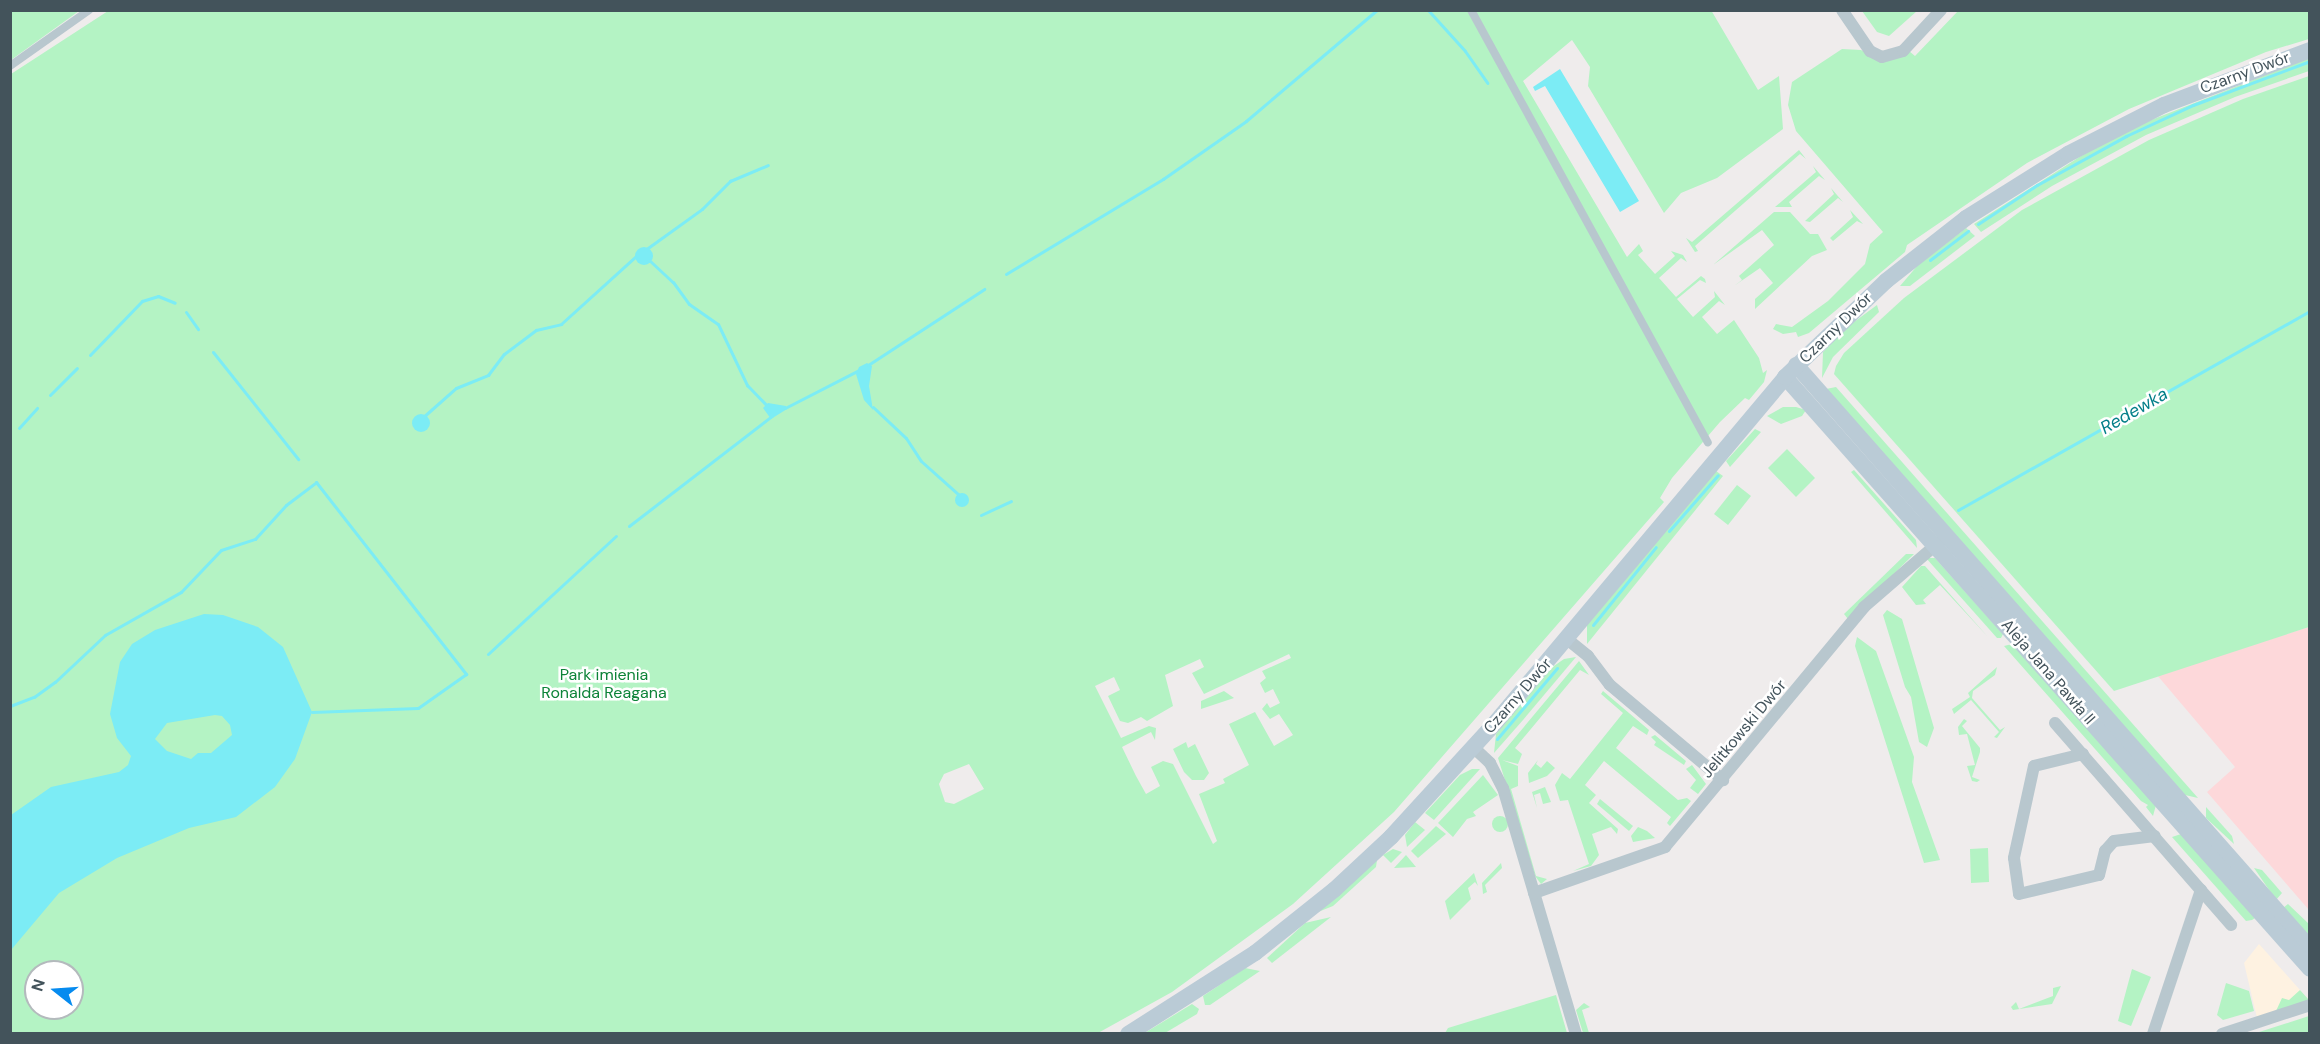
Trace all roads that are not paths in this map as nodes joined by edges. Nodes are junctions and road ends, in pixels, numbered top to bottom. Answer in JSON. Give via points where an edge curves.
{"nodes":[{"id":1,"x":89,"y":10,"type":"edge"},
{"id":2,"x":1471,"y":10,"type":"edge"},
{"id":3,"x":1842,"y":10,"type":"edge"},
{"id":4,"x":1941,"y":10,"type":"edge"},
{"id":5,"x":2310,"y":50,"type":"edge"},
{"id":6,"x":10,"y":66,"type":"edge"},
{"id":7,"x":1817,"y":344,"type":"junction"},
{"id":8,"x":1791,"y":371,"type":"junction"},
{"id":9,"x":1819,"y":391,"type":"junction"},
{"id":10,"x":1708,"y":442,"type":"dead end"},
{"id":11,"x":1941,"y":541,"type":"junction"},
{"id":12,"x":1567,"y":639,"type":"junction"},
{"id":13,"x":2055,"y":723,"type":"dead end"},
{"id":14,"x":1474,"y":748,"type":"junction"},
{"id":15,"x":2083,"y":754,"type":"junction"},
{"id":16,"x":1723,"y":780,"type":"junction"},
{"id":17,"x":2184,"y":816,"type":"junction"},
{"id":18,"x":2155,"y":836,"type":"junction"},
{"id":19,"x":2201,"y":890,"type":"junction"},
{"id":20,"x":1534,"y":893,"type":"junction"},
{"id":21,"x":2231,"y":925,"type":"dead end"},
{"id":22,"x":2310,"y":948,"type":"edge"},
{"id":23,"x":2310,"y":969,"type":"edge"},
{"id":24,"x":2310,"y":1005,"type":"edge"},
{"id":25,"x":2154,"y":1033,"type":"edge"},
{"id":26,"x":1128,"y":1034,"type":"edge"},
{"id":27,"x":1575,"y":1034,"type":"edge"},
{"id":28,"x":2222,"y":1034,"type":"edge"}],
"edges":[{"from":1,"to":6,"type":"street"},
{"from":2,"to":10,"type":"street"},
{"from":3,"to":4,"type":"street","via":[[1870,51],[1882,57],[1903,51]]},
{"from":5,"to":7,"type":"main road","name":"Czarny Dwór","via":[[2164,105],[2031,175],[1922,251]]},
{"from":7,"to":8,"type":"main road","name":"Czarny Dwór"},
{"from":7,"to":9,"type":"main road","via":[[1814,374]]},
{"from":8,"to":9,"type":"main road","name":"Aleja Jana Pawła II"},
{"from":8,"to":11,"type":"main road","name":"Aleja Jana Pawła II"},
{"from":8,"to":12,"type":"main road","name":"Czarny Dwór"},
{"from":9,"to":11,"type":"main road","name":"Aleja Jana Pawła II"},
{"from":11,"to":16,"type":"street","name":"Jelitkowski Dwór","via":[[1864,608]]},
{"from":11,"to":17,"type":"main road","name":"Aleja Jana Pawła II"},
{"from":12,"to":14,"type":"main road","name":"Czarny Dwór"},
{"from":12,"to":16,"type":"street","via":[[1588,656],[1610,685]]},
{"from":13,"to":15,"type":"street"},
{"from":14,"to":20,"type":"street","name":"Czarny Dwór","via":[[1490,763],[1503,788]]},
{"from":14,"to":26,"type":"main road","name":"Czarny Dwór","via":[[1391,837],[1309,911],[1240,964]]},
{"from":15,"to":18,"type":"street"},
{"from":15,"to":18,"type":"street","via":[[2034,766],[2014,858],[2019,894],[2099,875],[2105,851],[2114,840]]},
{"from":16,"to":20,"type":"street","name":"Jelitkowski Dwór","via":[[1675,837],[1656,853]]},
{"from":17,"to":22,"type":"main road","name":"Aleja Jana Pawła II"},
{"from":17,"to":23,"type":"main road","name":"Aleja Jana Pawła II"},
{"from":18,"to":19,"type":"street"},
{"from":19,"to":21,"type":"street"},
{"from":19,"to":25,"type":"street"},
{"from":20,"to":27,"type":"street","name":"Czarny Dwór"},
{"from":24,"to":28,"type":"street"}]}
